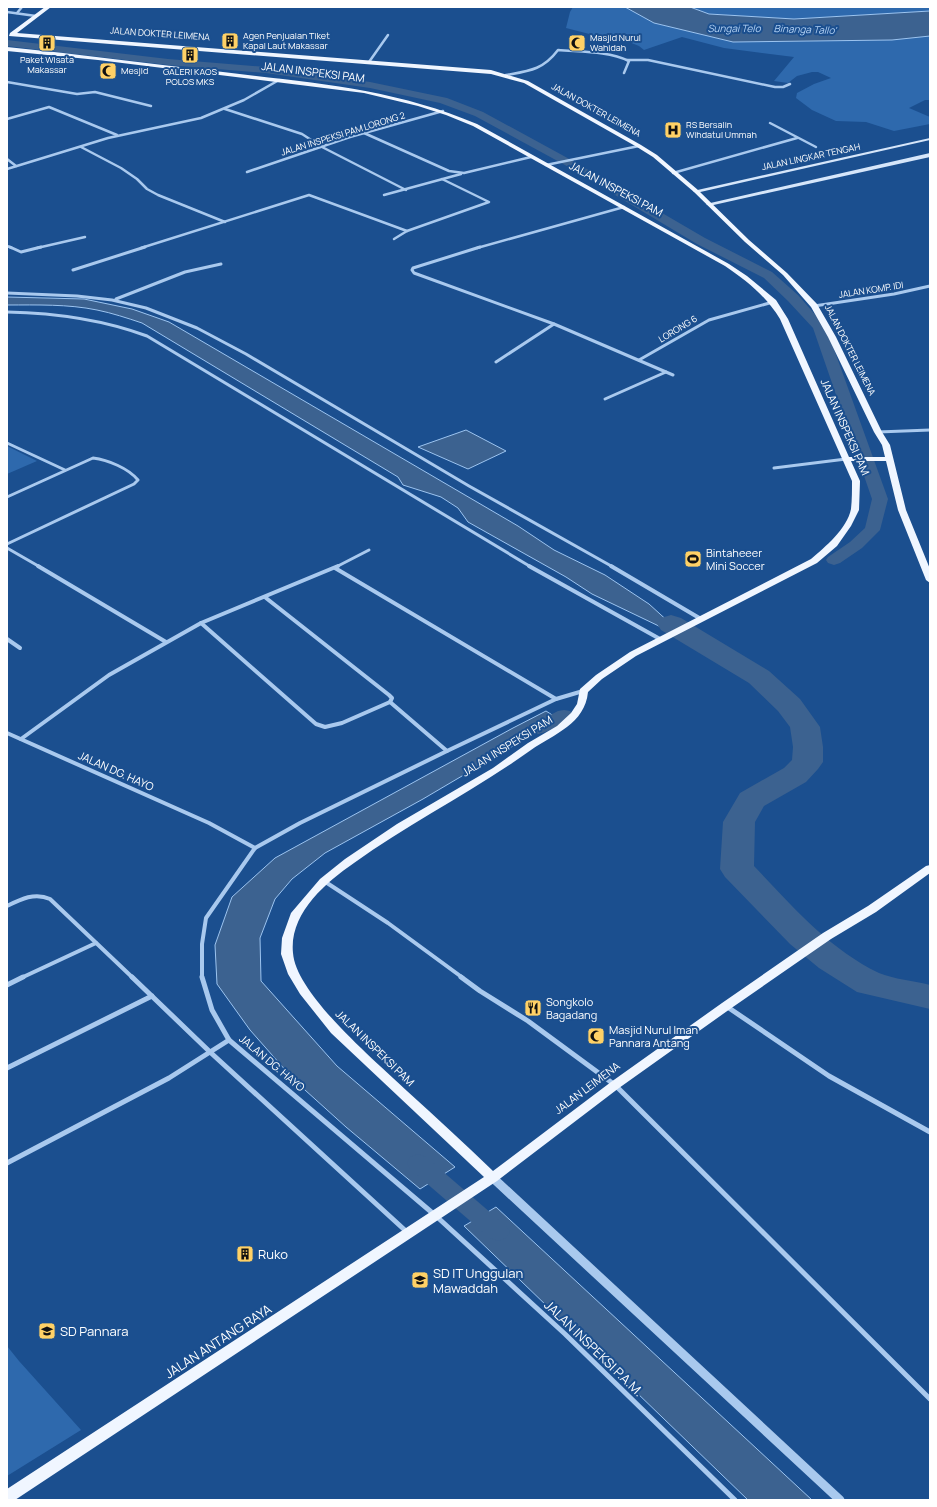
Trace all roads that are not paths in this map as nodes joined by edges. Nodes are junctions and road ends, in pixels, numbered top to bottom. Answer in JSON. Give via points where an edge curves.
{"nodes":[{"id":1,"x":22,"y":7,"type":"edge"},
{"id":2,"x":48,"y":7,"type":"edge"},
{"id":3,"x":7,"y":12,"type":"edge"},
{"id":4,"x":17,"y":13,"type":"junction"},
{"id":5,"x":36,"y":16,"type":"junction"},
{"id":6,"x":24,"y":25,"type":"junction"},
{"id":7,"x":28,"y":35,"type":"junction"},
{"id":8,"x":388,"y":35,"type":"dead end"},
{"id":9,"x":10,"y":36,"type":"edge"},
{"id":10,"x":7,"y":50,"type":"edge"},
{"id":11,"x":627,"y":60,"type":"junction"},
{"id":12,"x":369,"y":62,"type":"junction"},
{"id":13,"x":624,"y":73,"type":"dead end"},
{"id":14,"x":506,"y":75,"type":"junction"},
{"id":15,"x":279,"y":80,"type":"junction"},
{"id":16,"x":7,"y":82,"type":"edge"},
{"id":17,"x":790,"y":84,"type":"dead end"},
{"id":18,"x":151,"y":106,"type":"dead end"},
{"id":19,"x":225,"y":109,"type":"junction"},
{"id":20,"x":443,"y":111,"type":"junction"},
{"id":21,"x":7,"y":119,"type":"edge"},
{"id":22,"x":770,"y":123,"type":"dead end"},
{"id":23,"x":364,"y":133,"type":"junction"},
{"id":24,"x":117,"y":136,"type":"junction"},
{"id":25,"x":797,"y":138,"type":"junction"},
{"id":26,"x":930,"y":139,"type":"edge"},
{"id":27,"x":638,"y":146,"type":"junction"},
{"id":28,"x":81,"y":147,"type":"junction"},
{"id":29,"x":322,"y":147,"type":"junction"},
{"id":30,"x":816,"y":147,"type":"dead end"},
{"id":31,"x":930,"y":155,"type":"edge"},
{"id":32,"x":531,"y":157,"type":"junction"},
{"id":33,"x":7,"y":160,"type":"edge"},
{"id":34,"x":546,"y":165,"type":"junction"},
{"id":35,"x":16,"y":166,"type":"junction"},
{"id":36,"x":7,"y":169,"type":"edge"},
{"id":37,"x":247,"y":172,"type":"dead end"},
{"id":38,"x":464,"y":173,"type":"junction"},
{"id":39,"x":673,"y":173,"type":"junction"},
{"id":40,"x":442,"y":179,"type":"junction"},
{"id":41,"x":406,"y":190,"type":"junction"},
{"id":42,"x":696,"y":191,"type":"junction"},
{"id":43,"x":384,"y":195,"type":"dead end"},
{"id":44,"x":709,"y":204,"type":"junction"},
{"id":45,"x":624,"y":207,"type":"junction"},
{"id":46,"x":226,"y":222,"type":"junction"},
{"id":47,"x":407,"y":231,"type":"junction"},
{"id":48,"x":84,"y":238,"type":"dead end"},
{"id":49,"x":394,"y":238,"type":"dead end"},
{"id":50,"x":7,"y":246,"type":"edge"},
{"id":51,"x":221,"y":264,"type":"dead end"},
{"id":52,"x":73,"y":270,"type":"dead end"},
{"id":53,"x":930,"y":286,"type":"edge"},
{"id":54,"x":7,"y":293,"type":"edge"},
{"id":55,"x":115,"y":300,"type":"junction"},
{"id":56,"x":774,"y":302,"type":"junction"},
{"id":57,"x":814,"y":306,"type":"junction"},
{"id":58,"x":7,"y":312,"type":"edge"},
{"id":59,"x":554,"y":324,"type":"junction"},
{"id":60,"x":639,"y":360,"type":"junction"},
{"id":61,"x":496,"y":362,"type":"dead end"},
{"id":62,"x":666,"y":372,"type":"junction"},
{"id":63,"x":673,"y":375,"type":"dead end"},
{"id":64,"x":605,"y":399,"type":"dead end"},
{"id":65,"x":930,"y":430,"type":"edge"},
{"id":66,"x":878,"y":432,"type":"junction"},
{"id":67,"x":7,"y":443,"type":"edge"},
{"id":68,"x":846,"y":459,"type":"junction"},
{"id":69,"x":890,"y":459,"type":"junction"},
{"id":70,"x":774,"y":468,"type":"dead end"},
{"id":71,"x":65,"y":470,"type":"junction"},
{"id":72,"x":7,"y":497,"type":"edge"},
{"id":73,"x":7,"y":544,"type":"edge"},
{"id":74,"x":7,"y":548,"type":"edge"},
{"id":75,"x":369,"y":550,"type":"dead end"},
{"id":76,"x":334,"y":568,"type":"junction"},
{"id":77,"x":930,"y":580,"type":"edge"},
{"id":78,"x":266,"y":598,"type":"junction"},
{"id":79,"x":702,"y":619,"type":"junction"},
{"id":80,"x":201,"y":623,"type":"junction"},
{"id":81,"x":7,"y":639,"type":"edge"},
{"id":82,"x":660,"y":639,"type":"junction"},
{"id":83,"x":166,"y":642,"type":"junction"},
{"id":84,"x":20,"y":648,"type":"dead end"},
{"id":85,"x":583,"y":690,"type":"junction"},
{"id":86,"x":556,"y":699,"type":"junction"},
{"id":87,"x":390,"y":702,"type":"junction"},
{"id":88,"x":7,"y":733,"type":"edge"},
{"id":89,"x":21,"y":739,"type":"junction"},
{"id":90,"x":447,"y":750,"type":"junction"},
{"id":91,"x":255,"y":848,"type":"junction"},
{"id":92,"x":930,"y":868,"type":"edge"},
{"id":93,"x":324,"y":881,"type":"junction"},
{"id":94,"x":7,"y":906,"type":"edge"},
{"id":95,"x":96,"y":943,"type":"junction"},
{"id":96,"x":7,"y":985,"type":"edge"},
{"id":97,"x":152,"y":996,"type":"junction"},
{"id":98,"x":726,"y":1006,"type":"junction"},
{"id":99,"x":229,"y":1040,"type":"junction"},
{"id":100,"x":210,"y":1052,"type":"junction"},
{"id":101,"x":7,"y":1068,"type":"edge"},
{"id":102,"x":615,"y":1084,"type":"junction"},
{"id":103,"x":930,"y":1132,"type":"edge"},
{"id":104,"x":7,"y":1163,"type":"edge"},
{"id":105,"x":493,"y":1178,"type":"junction"},
{"id":106,"x":441,"y":1213,"type":"junction"},
{"id":107,"x":408,"y":1233,"type":"junction"},
{"id":108,"x":930,"y":1400,"type":"edge"},
{"id":109,"x":7,"y":1497,"type":"edge"},
{"id":110,"x":735,"y":1500,"type":"edge"},
{"id":111,"x":840,"y":1500,"type":"edge"}],
"edges":[{"from":1,"to":4,"type":"street"},
{"from":2,"to":5,"type":"main road","name":"JALAN DOKTER LEIMENA"},
{"from":3,"to":4,"type":"street"},
{"from":4,"to":5,"type":"street"},
{"from":5,"to":6,"type":"main road","name":"JALAN DOKTER LEIMENA"},
{"from":6,"to":7,"type":"main road","via":[[23,31]]},
{"from":6,"to":9,"type":"main road","name":"JALAN DOKTER LEIMENA"},
{"from":7,"to":9,"type":"main road","name":"JALAN DOKTER LEIMENA"},
{"from":7,"to":12,"type":"main road","name":"JALAN DOKTER LEIMENA"},
{"from":8,"to":12,"type":"street"},
{"from":10,"to":15,"type":"main road","name":"JALAN INSPEKSI PAM"},
{"from":11,"to":13,"type":"street","via":[[629,61]]},
{"from":11,"to":14,"type":"street","via":[[558,50],[544,66]]},
{"from":11,"to":17,"type":"street","via":[[648,60],[775,87]]},
{"from":12,"to":14,"type":"main road","name":"JALAN DOKTER LEIMENA"},
{"from":14,"to":27,"type":"main road","name":"JALAN DOKTER LEIMENA","via":[[526,82]]},
{"from":15,"to":19,"type":"street"},
{"from":15,"to":20,"type":"main road","name":"JALAN INSPEKSI PAM","via":[[369,93]]},
{"from":16,"to":18,"type":"street","via":[[77,94],[95,92]]},
{"from":19,"to":24,"type":"street","via":[[184,122]]},
{"from":19,"to":29,"type":"street","via":[[297,132]]},
{"from":20,"to":23,"type":"street","name":"JALAN INSPEKSI PAM LORONG 2"},
{"from":20,"to":32,"type":"main road","name":"JALAN INSPEKSI PAM","via":[[475,125]]},
{"from":21,"to":24,"type":"street","via":[[53,108]]},
{"from":22,"to":25,"type":"street"},
{"from":23,"to":29,"type":"street","name":"JALAN INSPEKSI PAM LORONG 2"},
{"from":23,"to":38,"type":"street","via":[[449,171]]},
{"from":24,"to":28,"type":"street"},
{"from":25,"to":30,"type":"street"},
{"from":25,"to":39,"type":"street"},
{"from":26,"to":42,"type":"main road","name":"JALAN LINGKAR TENGAH"},
{"from":27,"to":34,"type":"street"},
{"from":27,"to":39,"type":"main road","name":"JALAN DOKTER LEIMENA","via":[[655,156]]},
{"from":28,"to":35,"type":"street"},
{"from":28,"to":46,"type":"street","via":[[121,168],[158,195]]},
{"from":29,"to":37,"type":"street","name":"JALAN INSPEKSI PAM LORONG 2"},
{"from":29,"to":41,"type":"street"},
{"from":31,"to":44,"type":"main road"},
{"from":32,"to":34,"type":"main road","name":"JALAN INSPEKSI PAM"},
{"from":32,"to":38,"type":"street"},
{"from":33,"to":35,"type":"street"},
{"from":34,"to":45,"type":"main road","name":"JALAN INSPEKSI PAM"},
{"from":35,"to":36,"type":"street"},
{"from":38,"to":40,"type":"street"},
{"from":39,"to":42,"type":"main road","name":"JALAN DOKTER LEIMENA"},
{"from":40,"to":41,"type":"street"},
{"from":40,"to":47,"type":"street","via":[[489,202]]},
{"from":41,"to":43,"type":"street"},
{"from":42,"to":44,"type":"main road","name":"JALAN DOKTER LEIMENA"},
{"from":44,"to":57,"type":"main road","name":"JALAN DOKTER LEIMENA","via":[[784,274]]},
{"from":45,"to":56,"type":"main road","name":"JALAN INSPEKSI PAM","via":[[727,265]]},
{"from":45,"to":59,"type":"street","via":[[474,249],[412,270],[414,273]]},
{"from":46,"to":47,"type":"street","via":[[309,195]]},
{"from":46,"to":52,"type":"street"},
{"from":47,"to":49,"type":"street"},
{"from":48,"to":50,"type":"street","via":[[21,252]]},
{"from":51,"to":55,"type":"street","via":[[185,272]]},
{"from":53,"to":57,"type":"street","name":"JALAN KOMP. IDI"},
{"from":54,"to":55,"type":"street","via":[[58,294]]},
{"from":55,"to":79,"type":"street","via":[[181,320],[228,344],[489,498]]},
{"from":56,"to":60,"type":"street","name":"LORONG 6","via":[[709,320]]},
{"from":56,"to":68,"type":"main road","name":"JALAN INSPEKSI PAM","via":[[784,319]]},
{"from":57,"to":66,"type":"main road","name":"JALAN DOKTER LEIMENA","via":[[832,336]]},
{"from":58,"to":82,"type":"street","via":[[62,314],[98,319],[147,336],[552,580]]},
{"from":59,"to":60,"type":"street"},
{"from":59,"to":61,"type":"street"},
{"from":60,"to":62,"type":"street"},
{"from":62,"to":63,"type":"street"},
{"from":62,"to":64,"type":"street"},
{"from":65,"to":66,"type":"street"},
{"from":66,"to":69,"type":"main road","name":"JALAN DOKTER LEIMENA","via":[[886,445]]},
{"from":67,"to":71,"type":"street"},
{"from":68,"to":69,"type":"main road"},
{"from":68,"to":70,"type":"street"},
{"from":68,"to":79,"type":"main road","name":"JALAN INSPEKSI PAM","via":[[856,481],[855,510],[834,544],[814,560]]},
{"from":69,"to":77,"type":"main road","name":"JALAN DOKTER LEIMENA","via":[[902,510]]},
{"from":71,"to":72,"type":"street"},
{"from":71,"to":73,"type":"street","via":[[97,458],[134,475],[138,480]]},
{"from":74,"to":83,"type":"street"},
{"from":75,"to":76,"type":"street"},
{"from":76,"to":78,"type":"street"},
{"from":76,"to":86,"type":"street"},
{"from":78,"to":80,"type":"street"},
{"from":78,"to":87,"type":"street","via":[[389,695],[392,698]]},
{"from":79,"to":82,"type":"main road","name":"JALAN INSPEKSI PAM"},
{"from":80,"to":83,"type":"street"},
{"from":80,"to":87,"type":"street","via":[[316,724],[325,727],[338,724]]},
{"from":81,"to":84,"type":"street"},
{"from":82,"to":85,"type":"main road","name":"JALAN INSPEKSI PAM","via":[[620,662]]},
{"from":83,"to":89,"type":"street","via":[[109,675]]},
{"from":85,"to":86,"type":"street"},
{"from":85,"to":93,"type":"main road","name":"JALAN INSPEKSI PAM","via":[[582,704],[575,715],[560,728],[496,770],[400,826]]},
{"from":86,"to":90,"type":"street"},
{"from":87,"to":90,"type":"street"},
{"from":88,"to":89,"type":"street","name":"JALAN DG. HAYO"},
{"from":89,"to":91,"type":"street","name":"JALAN DG. HAYO","via":[[209,823]]},
{"from":90,"to":91,"type":"street"},
{"from":91,"to":99,"type":"street","name":"JALAN DG. HAYO","via":[[206,918],[202,944],[202,981],[212,1010]]},
{"from":92,"to":98,"type":"main road","name":"JALAN LEIMENA"},
{"from":93,"to":102,"type":"street","via":[[388,923],[480,991],[528,1021]]},
{"from":93,"to":105,"type":"main road","name":"JALAN INSPEKSI PAM","via":[[296,913],[288,938],[287,954],[294,974],[335,1030]]},
{"from":94,"to":95,"type":"street","via":[[32,896],[44,895]]},
{"from":95,"to":96,"type":"street"},
{"from":95,"to":97,"type":"street"},
{"from":97,"to":100,"type":"street"},
{"from":97,"to":101,"type":"street"},
{"from":98,"to":102,"type":"main road","name":"JALAN LEIMENA"},
{"from":98,"to":103,"type":"street","via":[[829,1076]]},
{"from":99,"to":100,"type":"street"},
{"from":99,"to":106,"type":"street","name":"JALAN DG. HAYO"},
{"from":100,"to":104,"type":"street","via":[[169,1078]]},
{"from":100,"to":107,"type":"street"},
{"from":102,"to":105,"type":"main road","name":"JALAN LEIMENA"},
{"from":102,"to":108,"type":"street"},
{"from":105,"to":106,"type":"main road","name":"JALAN LEIMENA"},
{"from":105,"to":111,"type":"street"},
{"from":106,"to":107,"type":"main road","name":"JALAN ANTANG RAYA"},
{"from":106,"to":110,"type":"street","name":"JALAN INSPEKSI P.A.M."},
{"from":107,"to":109,"type":"main road","name":"JALAN ANTANG RAYA"}]}
